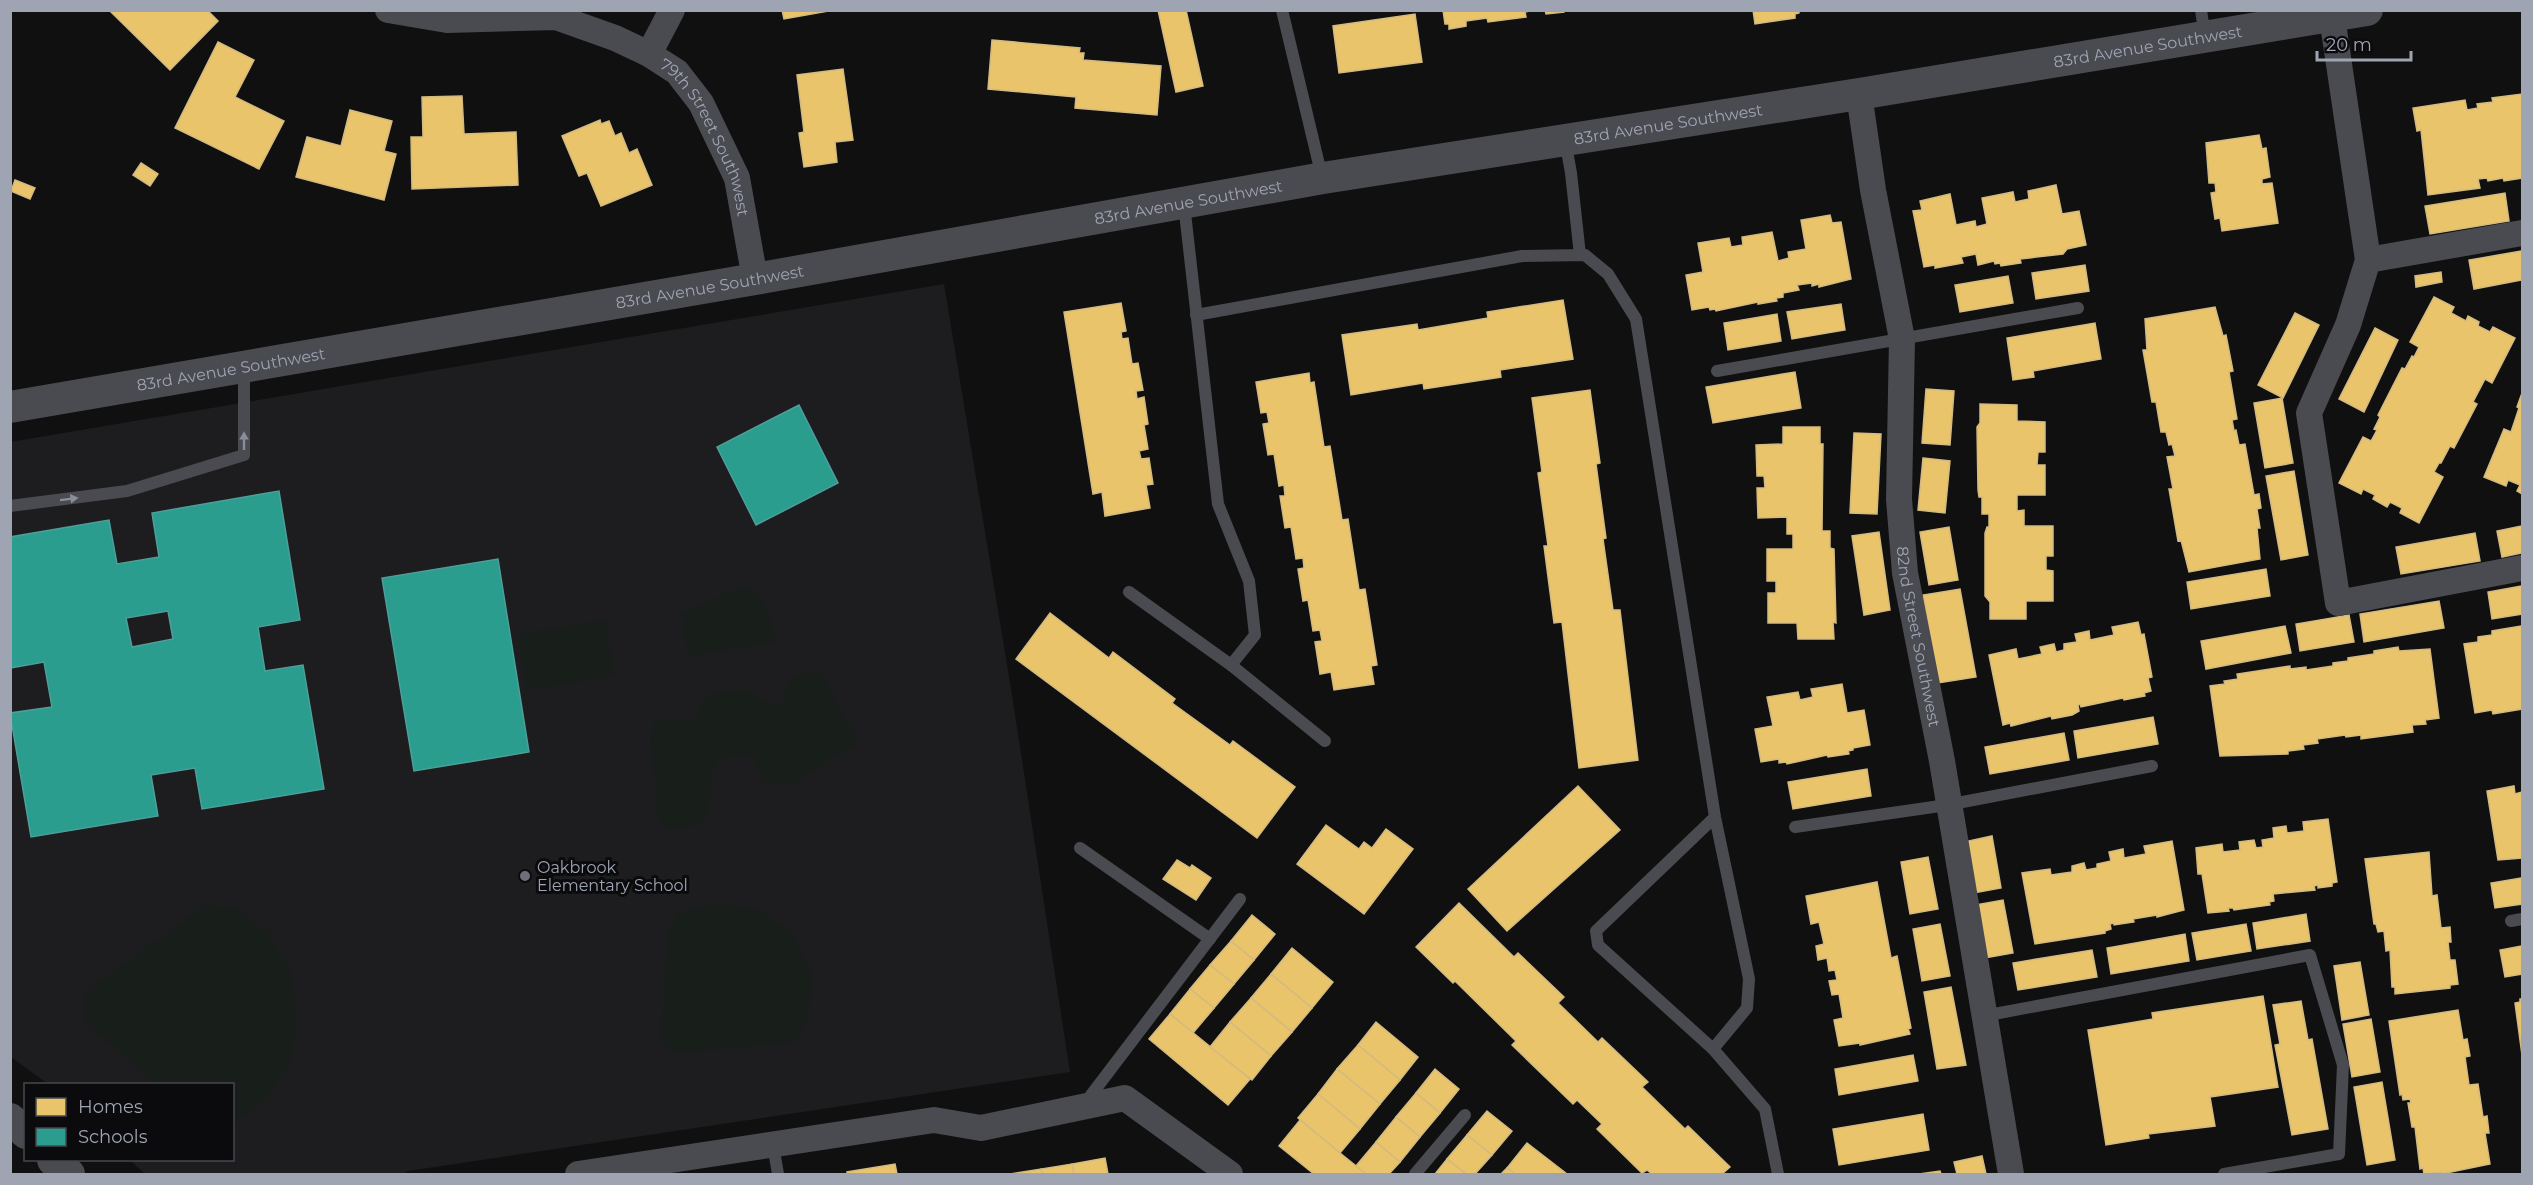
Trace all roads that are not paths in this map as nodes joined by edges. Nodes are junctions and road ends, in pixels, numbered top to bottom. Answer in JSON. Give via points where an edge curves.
{"nodes":[{"id":1,"x":388,"y":10,"type":"edge"},
{"id":2,"x":672,"y":10,"type":"edge"},
{"id":3,"x":1282,"y":10,"type":"edge"},
{"id":4,"x":2367,"y":10,"type":"edge"},
{"id":5,"x":2332,"y":17,"type":"junction"},
{"id":6,"x":2203,"y":24,"type":"edge"},
{"id":7,"x":649,"y":54,"type":"junction"},
{"id":8,"x":1859,"y":94,"type":"junction"},
{"id":9,"x":1565,"y":140,"type":"junction"},
{"id":10,"x":1323,"y":178,"type":"junction"},
{"id":11,"x":1184,"y":203,"type":"junction"},
{"id":12,"x":2523,"y":233,"type":"edge"},
{"id":13,"x":1580,"y":255,"type":"junction"},
{"id":14,"x":2368,"y":260,"type":"junction"},
{"id":15,"x":755,"y":279,"type":"junction"},
{"id":16,"x":2078,"y":308,"type":"dead end"},
{"id":17,"x":1196,"y":315,"type":"junction"},
{"id":18,"x":1902,"y":339,"type":"junction"},
{"id":19,"x":244,"y":367,"type":"junction"},
{"id":20,"x":1717,"y":371,"type":"dead end"},
{"id":21,"x":10,"y":407,"type":"edge"},
{"id":22,"x":10,"y":506,"type":"edge"},
{"id":23,"x":2523,"y":568,"type":"edge"},
{"id":24,"x":1129,"y":592,"type":"dead end"},
{"id":25,"x":1231,"y":665,"type":"junction"},
{"id":26,"x":1325,"y":741,"type":"dead end"},
{"id":27,"x":2152,"y":766,"type":"dead end"},
{"id":28,"x":1947,"y":805,"type":"junction"},
{"id":29,"x":1715,"y":817,"type":"junction"},
{"id":30,"x":1795,"y":827,"type":"dead end"},
{"id":31,"x":1080,"y":848,"type":"dead end"},
{"id":32,"x":1240,"y":899,"type":"dead end"},
{"id":33,"x":1210,"y":939,"type":"junction"},
{"id":34,"x":1983,"y":1016,"type":"junction"},
{"id":35,"x":1713,"y":1049,"type":"junction"},
{"id":36,"x":1082,"y":1107,"type":"junction"},
{"id":37,"x":1465,"y":1115,"type":"dead end"},
{"id":38,"x":10,"y":1119,"type":"edge"},
{"id":39,"x":24,"y":1131,"type":"edge"},
{"id":40,"x":773,"y":1145,"type":"junction"},
{"id":41,"x":54,"y":1161,"type":"edge"},
{"id":42,"x":69,"y":1174,"type":"edge"},
{"id":43,"x":578,"y":1174,"type":"edge"},
{"id":44,"x":778,"y":1174,"type":"edge"},
{"id":45,"x":1230,"y":1174,"type":"edge"},
{"id":46,"x":1415,"y":1174,"type":"edge"},
{"id":47,"x":1778,"y":1174,"type":"edge"},
{"id":48,"x":2011,"y":1174,"type":"edge"},
{"id":49,"x":2224,"y":1174,"type":"edge"}],
"edges":[{"from":1,"to":7,"type":"street","via":[[447,20],[556,17]]},
{"from":2,"to":7,"type":"street","name":"79th Street Southwest"},
{"from":3,"to":10,"type":"lane"},
{"from":4,"to":5,"type":"street","name":"83rd Avenue Southwest"},
{"from":5,"to":6,"type":"street","name":"83rd Avenue Southwest"},
{"from":5,"to":14,"type":"street"},
{"from":6,"to":8,"type":"street","name":"83rd Avenue Southwest"},
{"from":7,"to":15,"type":"street","name":"79th Street Southwest","via":[[677,72],[701,103],[718,136],[737,178]]},
{"from":8,"to":9,"type":"street","name":"83rd Avenue Southwest"},
{"from":8,"to":18,"type":"street","name":"82nd Street Southwest"},
{"from":9,"to":10,"type":"street","name":"83rd Avenue Southwest"},
{"from":9,"to":13,"type":"lane"},
{"from":10,"to":11,"type":"street","name":"83rd Avenue Southwest"},
{"from":11,"to":15,"type":"street","name":"83rd Avenue Southwest"},
{"from":11,"to":17,"type":"lane"},
{"from":12,"to":14,"type":"street"},
{"from":13,"to":17,"type":"lane","via":[[1522,256]]},
{"from":13,"to":29,"type":"lane","via":[[1608,274],[1636,319]]},
{"from":14,"to":23,"type":"street","via":[[2348,325],[2309,413],[2338,603]]},
{"from":15,"to":19,"type":"street","name":"83rd Avenue Southwest"},
{"from":16,"to":18,"type":"lane"},
{"from":17,"to":25,"type":"lane","via":[[1218,504],[1249,581],[1255,635]]},
{"from":18,"to":20,"type":"lane"},
{"from":18,"to":28,"type":"street","name":"82nd Street Southwest","via":[[1899,499],[1905,573]]},
{"from":19,"to":21,"type":"street","name":"83rd Avenue Southwest"},
{"from":22,"to":19,"type":"lane","one_way":true,"via":[[127,491],[244,455]]},
{"from":24,"to":25,"type":"lane"},
{"from":25,"to":26,"type":"lane"},
{"from":27,"to":28,"type":"lane"},
{"from":28,"to":30,"type":"lane"},
{"from":28,"to":34,"type":"street","name":"82nd Street Southwest"},
{"from":29,"to":35,"type":"lane","via":[[1749,979],[1747,1008]]},
{"from":29,"to":35,"type":"lane","via":[[1596,931],[1598,945]]},
{"from":31,"to":33,"type":"lane"},
{"from":32,"to":33,"type":"lane"},
{"from":33,"to":36,"type":"lane"},
{"from":34,"to":48,"type":"street","name":"82nd Street Southwest"},
{"from":34,"to":49,"type":"lane","via":[[2310,955],[2343,1065],[2339,1154]]},
{"from":35,"to":47,"type":"lane","via":[[1765,1108]]},
{"from":36,"to":40,"type":"street","via":[[981,1128],[933,1120]]},
{"from":36,"to":45,"type":"street","via":[[1125,1098]]},
{"from":37,"to":46,"type":"lane"},
{"from":38,"to":39,"type":"street"},
{"from":40,"to":43,"type":"street"},
{"from":40,"to":44,"type":"lane"},
{"from":41,"to":42,"type":"street"}]}
